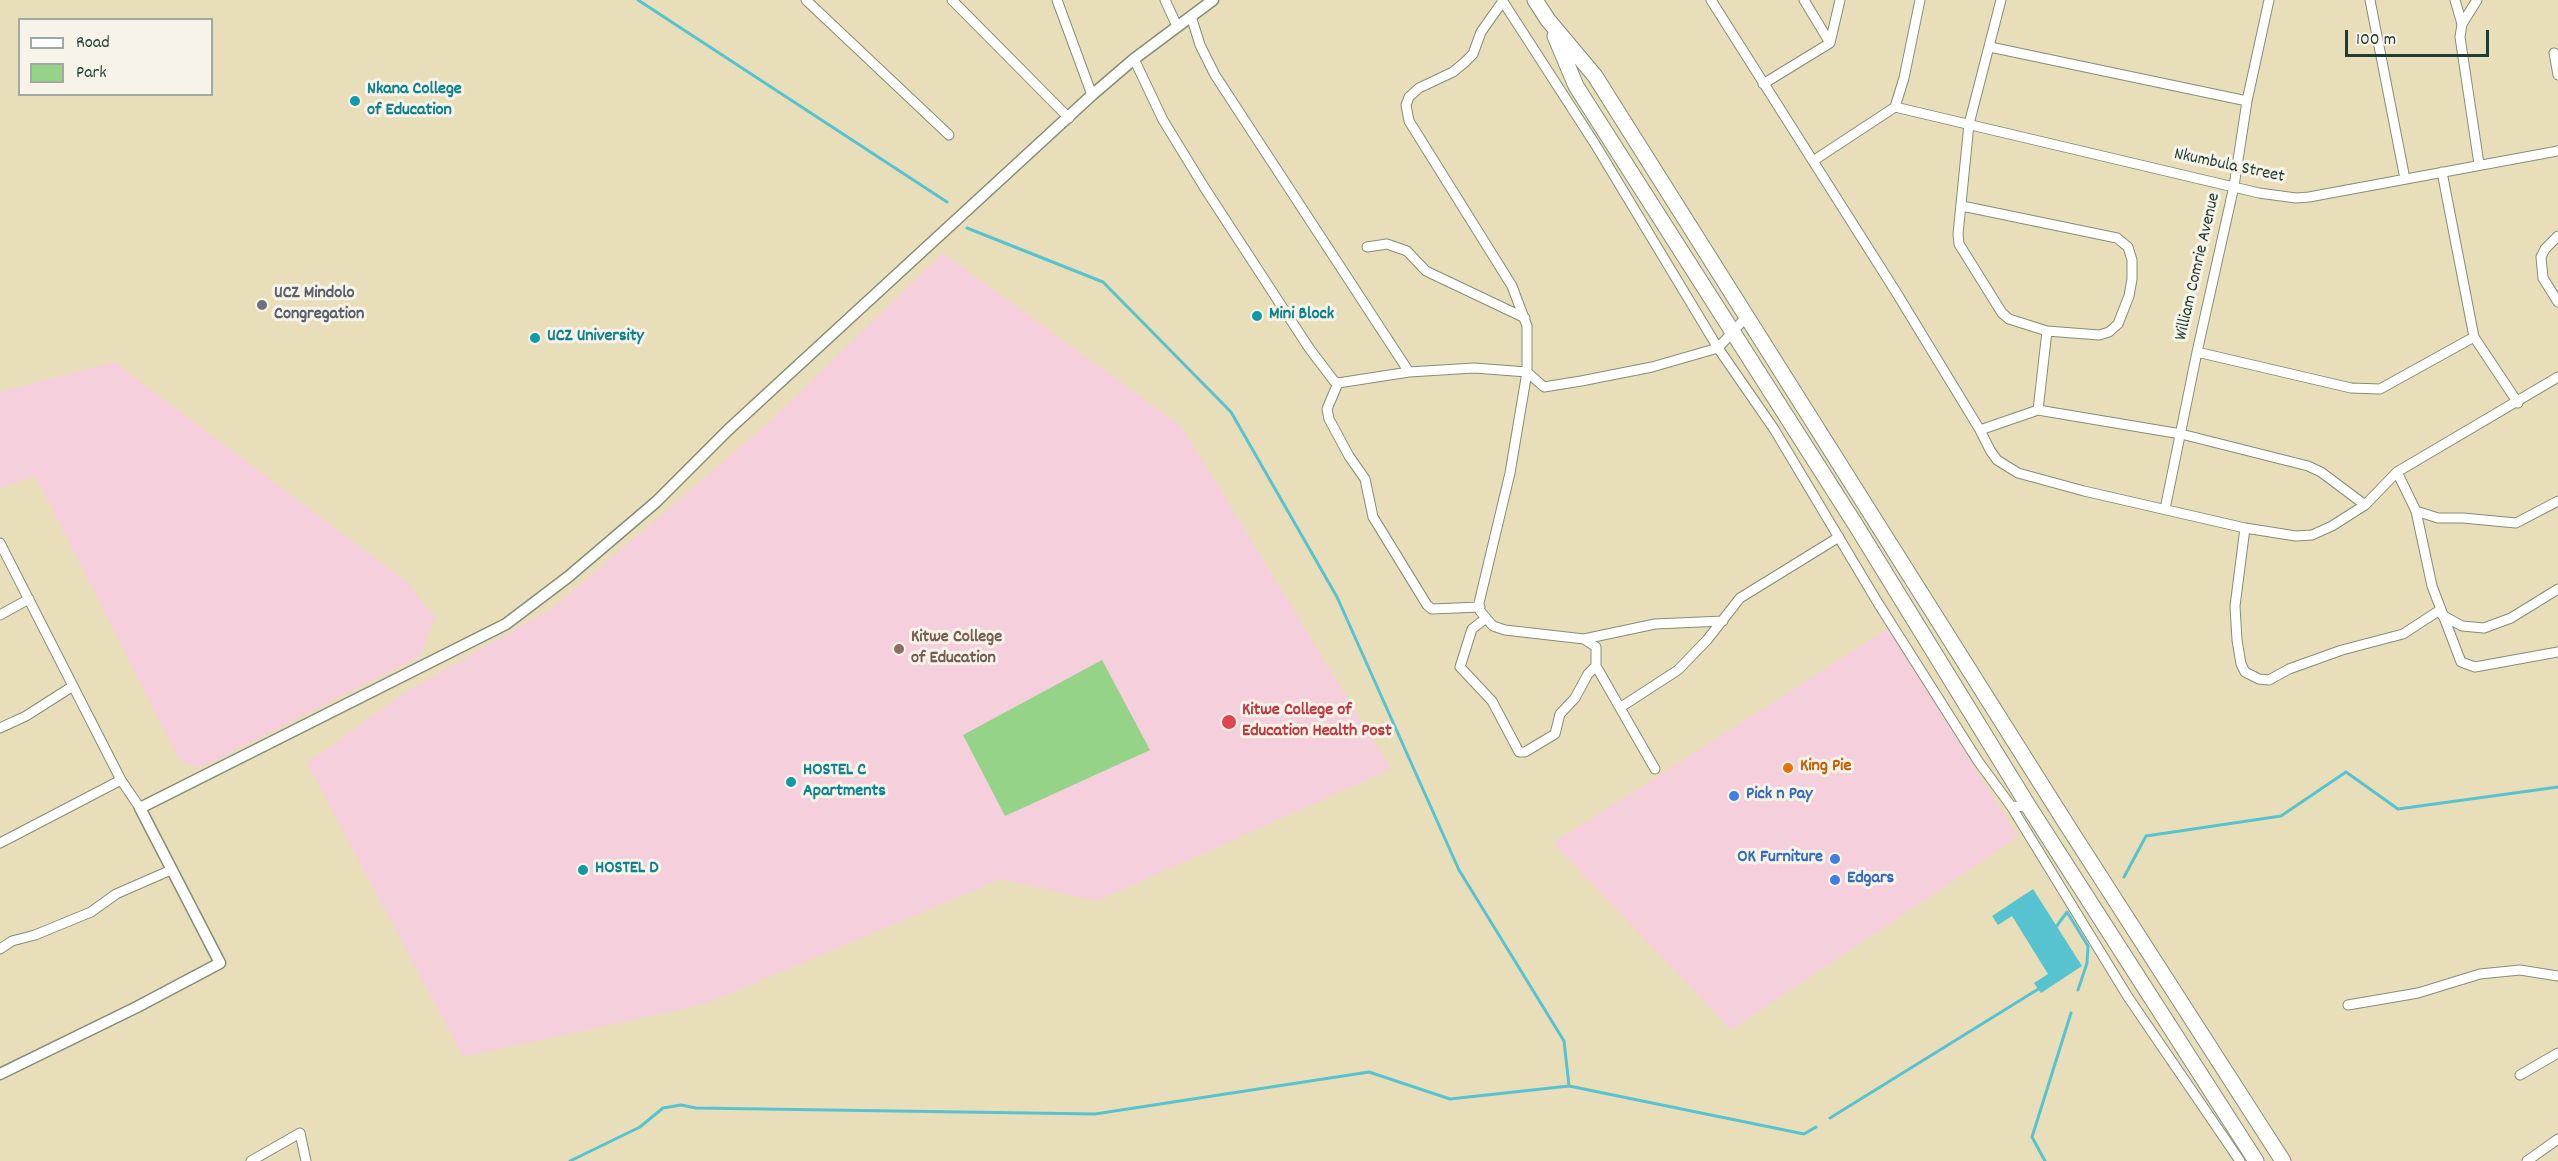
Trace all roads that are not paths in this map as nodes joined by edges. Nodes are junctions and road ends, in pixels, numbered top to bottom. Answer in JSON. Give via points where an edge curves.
{"nodes":[{"id":1,"x":806,"y":0,"type":"edge"},
{"id":2,"x":952,"y":0,"type":"edge"},
{"id":3,"x":1057,"y":0,"type":"edge"},
{"id":4,"x":1165,"y":0,"type":"edge"},
{"id":5,"x":1213,"y":0,"type":"edge"},
{"id":6,"x":1503,"y":0,"type":"edge"},
{"id":7,"x":1535,"y":0,"type":"edge"},
{"id":8,"x":1711,"y":0,"type":"edge"},
{"id":9,"x":1804,"y":0,"type":"edge"},
{"id":10,"x":1840,"y":0,"type":"edge"},
{"id":11,"x":1920,"y":0,"type":"edge"},
{"id":12,"x":2001,"y":0,"type":"edge"},
{"id":13,"x":2269,"y":0,"type":"edge"},
{"id":14,"x":2370,"y":0,"type":"edge"},
{"id":15,"x":2455,"y":0,"type":"edge"},
{"id":16,"x":2477,"y":0,"type":"edge"},
{"id":17,"x":1191,"y":16,"type":"junction"},
{"id":18,"x":1548,"y":20,"type":"junction"},
{"id":19,"x":2462,"y":24,"type":"junction"},
{"id":20,"x":1177,"y":27,"type":"junction"},
{"id":21,"x":1830,"y":43,"type":"junction"},
{"id":22,"x":1990,"y":47,"type":"junction"},
{"id":23,"x":2554,"y":53,"type":"dead end"},
{"id":24,"x":1134,"y":59,"type":"junction"},
{"id":25,"x":2558,"y":75,"type":"edge"},
{"id":26,"x":1763,"y":84,"type":"junction"},
{"id":27,"x":1092,"y":95,"type":"junction"},
{"id":28,"x":2247,"y":100,"type":"junction"},
{"id":29,"x":1895,"y":107,"type":"junction"},
{"id":30,"x":1069,"y":118,"type":"junction"},
{"id":31,"x":1969,"y":124,"type":"junction"},
{"id":32,"x":949,"y":135,"type":"dead end"},
{"id":33,"x":2558,"y":151,"type":"edge"},
{"id":34,"x":1813,"y":161,"type":"junction"},
{"id":35,"x":2479,"y":164,"type":"junction"},
{"id":36,"x":2442,"y":172,"type":"junction"},
{"id":37,"x":2405,"y":179,"type":"junction"},
{"id":38,"x":2234,"y":186,"type":"junction"},
{"id":39,"x":1962,"y":206,"type":"junction"},
{"id":40,"x":2558,"y":236,"type":"edge"},
{"id":41,"x":1367,"y":247,"type":"dead end"},
{"id":42,"x":2558,"y":302,"type":"edge"},
{"id":43,"x":1747,"y":316,"type":"junction"},
{"id":44,"x":1525,"y":318,"type":"junction"},
{"id":45,"x":2047,"y":331,"type":"junction"},
{"id":46,"x":1733,"y":332,"type":"junction"},
{"id":47,"x":2474,"y":337,"type":"junction"},
{"id":48,"x":1718,"y":348,"type":"junction"},
{"id":49,"x":2196,"y":352,"type":"junction"},
{"id":50,"x":1409,"y":372,"type":"junction"},
{"id":51,"x":1527,"y":372,"type":"junction"},
{"id":52,"x":2558,"y":377,"type":"edge"},
{"id":53,"x":1338,"y":383,"type":"junction"},
{"id":54,"x":2518,"y":403,"type":"junction"},
{"id":55,"x":2038,"y":410,"type":"junction"},
{"id":56,"x":1980,"y":430,"type":"junction"},
{"id":57,"x":2181,"y":434,"type":"junction"},
{"id":58,"x":2397,"y":472,"type":"junction"},
{"id":59,"x":2558,"y":501,"type":"edge"},
{"id":60,"x":2365,"y":505,"type":"junction"},
{"id":61,"x":2165,"y":509,"type":"junction"},
{"id":62,"x":2416,"y":511,"type":"junction"},
{"id":63,"x":2245,"y":528,"type":"junction"},
{"id":64,"x":1839,"y":537,"type":"junction"},
{"id":65,"x":0,"y":543,"type":"edge"},
{"id":66,"x":2558,"y":589,"type":"edge"},
{"id":67,"x":29,"y":599,"type":"junction"},
{"id":68,"x":1480,"y":607,"type":"junction"},
{"id":69,"x":2441,"y":612,"type":"junction"},
{"id":70,"x":0,"y":615,"type":"edge"},
{"id":71,"x":1485,"y":619,"type":"junction"},
{"id":72,"x":1723,"y":621,"type":"junction"},
{"id":73,"x":1584,"y":639,"type":"junction"},
{"id":74,"x":2558,"y":652,"type":"edge"},
{"id":75,"x":1596,"y":666,"type":"junction"},
{"id":76,"x":73,"y":686,"type":"junction"},
{"id":77,"x":1621,"y":706,"type":"junction"},
{"id":78,"x":0,"y":728,"type":"edge"},
{"id":79,"x":1655,"y":769,"type":"dead end"},
{"id":80,"x":122,"y":780,"type":"junction"},
{"id":81,"x":2011,"y":806,"type":"junction"},
{"id":82,"x":2029,"y":807,"type":"junction"},
{"id":83,"x":140,"y":808,"type":"junction"},
{"id":84,"x":0,"y":843,"type":"edge"},
{"id":85,"x":171,"y":870,"type":"junction"},
{"id":86,"x":0,"y":949,"type":"edge"},
{"id":87,"x":2558,"y":976,"type":"edge"},
{"id":88,"x":2348,"y":1005,"type":"dead end"},
{"id":89,"x":2558,"y":1053,"type":"edge"},
{"id":90,"x":0,"y":1074,"type":"edge"},
{"id":91,"x":2520,"y":1075,"type":"dead end"},
{"id":92,"x":2558,"y":1139,"type":"edge"},
{"id":93,"x":251,"y":1161,"type":"edge"},
{"id":94,"x":306,"y":1161,"type":"edge"},
{"id":95,"x":2240,"y":1161,"type":"edge"},
{"id":96,"x":2256,"y":1161,"type":"edge"},
{"id":97,"x":2283,"y":1161,"type":"edge"},
{"id":98,"x":2526,"y":1161,"type":"edge"}],
"edges":[{"from":1,"to":32,"type":"street"},
{"from":2,"to":30,"type":"street"},
{"from":3,"to":27,"type":"street"},
{"from":4,"to":20,"type":"street"},
{"from":5,"to":17,"type":"street"},
{"from":6,"to":44,"type":"street","via":[[1481,32],[1473,54],[1453,72],[1419,88],[1406,105],[1409,121],[1505,273]]},
{"from":6,"to":48,"type":"street"},
{"from":7,"to":18,"type":"highway"},
{"from":8,"to":26,"type":"street"},
{"from":9,"to":21,"type":"street"},
{"from":10,"to":21,"type":"street"},
{"from":11,"to":29,"type":"street"},
{"from":12,"to":22,"type":"street"},
{"from":13,"to":28,"type":"street","name":"William Comrie Avenue"},
{"from":14,"to":37,"type":"street"},
{"from":15,"to":19,"type":"street"},
{"from":16,"to":19,"type":"street"},
{"from":17,"to":20,"type":"street"},
{"from":17,"to":50,"type":"street","via":[[1215,75]]},
{"from":18,"to":43,"type":"highway","via":[[1594,76]]},
{"from":18,"to":46,"type":"highway","via":[[1576,86]]},
{"from":19,"to":35,"type":"street","via":[[2460,37]]},
{"from":20,"to":24,"type":"street"},
{"from":21,"to":26,"type":"street"},
{"from":22,"to":28,"type":"street"},
{"from":22,"to":31,"type":"street"},
{"from":23,"to":25,"type":"street"},
{"from":24,"to":27,"type":"street"},
{"from":24,"to":53,"type":"street","via":[[1163,120],[1204,188],[1309,348]]},
{"from":26,"to":34,"type":"street"},
{"from":27,"to":30,"type":"street"},
{"from":28,"to":38,"type":"street","name":"William Comrie Avenue"},
{"from":29,"to":31,"type":"street","name":"Nkumbula Street"},
{"from":29,"to":34,"type":"street"},
{"from":30,"to":83,"type":"street","via":[[728,430],[656,502],[506,624]]},
{"from":31,"to":38,"type":"street","name":"Nkumbula Street"},
{"from":31,"to":39,"type":"street"},
{"from":33,"to":35,"type":"street","name":"Nkumbula Street"},
{"from":34,"to":56,"type":"street"},
{"from":35,"to":36,"type":"street","name":"Nkumbula Street"},
{"from":36,"to":37,"type":"street","name":"Nkumbula Street"},
{"from":36,"to":47,"type":"street"},
{"from":37,"to":38,"type":"street","name":"Nkumbula Street","via":[[2303,198]]},
{"from":38,"to":49,"type":"street","name":"William Comrie Avenue"},
{"from":39,"to":45,"type":"street","via":[[1959,244],[2002,313],[2018,323]]},
{"from":39,"to":45,"type":"street","via":[[2117,238],[2128,247],[2132,279],[2118,324],[2099,334]]},
{"from":40,"to":42,"type":"street","via":[[2545,249],[2541,267],[2543,278]]},
{"from":41,"to":44,"type":"street","via":[[1387,244],[1407,251],[1426,271]]},
{"from":43,"to":46,"type":"street"},
{"from":43,"to":97,"type":"highway"},
{"from":44,"to":51,"type":"street"},
{"from":45,"to":55,"type":"street"},
{"from":46,"to":48,"type":"street"},
{"from":46,"to":82,"type":"highway"},
{"from":47,"to":49,"type":"street","via":[[2380,389],[2352,388]]},
{"from":47,"to":54,"type":"street"},
{"from":48,"to":51,"type":"street","via":[[1652,367],[1544,387]]},
{"from":48,"to":64,"type":"street","via":[[1774,429]]},
{"from":49,"to":57,"type":"street","name":"William Comrie Avenue"},
{"from":50,"to":51,"type":"street","via":[[1474,368]]},
{"from":50,"to":53,"type":"street"},
{"from":51,"to":68,"type":"street","via":[[1510,473]]},
{"from":52,"to":54,"type":"street"},
{"from":53,"to":68,"type":"street","via":[[1327,409],[1329,419],[1365,479],[1373,517],[1427,605],[1432,609]]},
{"from":54,"to":58,"type":"street"},
{"from":55,"to":56,"type":"street"},
{"from":55,"to":57,"type":"street"},
{"from":56,"to":61,"type":"street","via":[[1996,460],[2018,473]]},
{"from":57,"to":60,"type":"street","via":[[2308,466]]},
{"from":57,"to":61,"type":"street","name":"William Comrie Avenue"},
{"from":58,"to":60,"type":"street"},
{"from":58,"to":62,"type":"street"},
{"from":59,"to":62,"type":"street","via":[[2516,523],[2438,518]]},
{"from":60,"to":63,"type":"street","via":[[2312,535]]},
{"from":61,"to":63,"type":"street"},
{"from":62,"to":69,"type":"street"},
{"from":63,"to":69,"type":"street","via":[[2235,606],[2237,640],[2245,672],[2259,679],[2269,680],[2342,650],[2403,634]]},
{"from":64,"to":72,"type":"street","via":[[1740,598]]},
{"from":64,"to":81,"type":"street","via":[[1925,679]]},
{"from":65,"to":67,"type":"street"},
{"from":66,"to":69,"type":"street","via":[[2511,618],[2484,628],[2462,626]]},
{"from":67,"to":70,"type":"street"},
{"from":67,"to":76,"type":"street"},
{"from":68,"to":71,"type":"street"},
{"from":69,"to":74,"type":"street","via":[[2461,662],[2470,667]]},
{"from":71,"to":73,"type":"street","via":[[1505,630]]},
{"from":71,"to":75,"type":"street","via":[[1472,629],[1460,667],[1492,701],[1519,752],[1555,734],[1560,714]]},
{"from":72,"to":73,"type":"street","via":[[1655,624]]},
{"from":72,"to":77,"type":"street","via":[[1678,670]]},
{"from":73,"to":75,"type":"street","via":[[1596,647]]},
{"from":75,"to":77,"type":"street"},
{"from":76,"to":78,"type":"street"},
{"from":76,"to":80,"type":"street"},
{"from":77,"to":79,"type":"street"},
{"from":80,"to":83,"type":"street"},
{"from":80,"to":84,"type":"street"},
{"from":81,"to":82,"type":"street"},
{"from":81,"to":95,"type":"street","via":[[2128,997]]},
{"from":82,"to":96,"type":"highway"},
{"from":83,"to":85,"type":"street"},
{"from":85,"to":86,"type":"street","via":[[116,894],[91,912]]},
{"from":85,"to":90,"type":"street","via":[[220,963]]},
{"from":87,"to":88,"type":"street","via":[[2520,970],[2480,974],[2418,993]]},
{"from":89,"to":91,"type":"street"},
{"from":92,"to":98,"type":"street"},
{"from":93,"to":94,"type":"street","via":[[300,1133]]}]}
